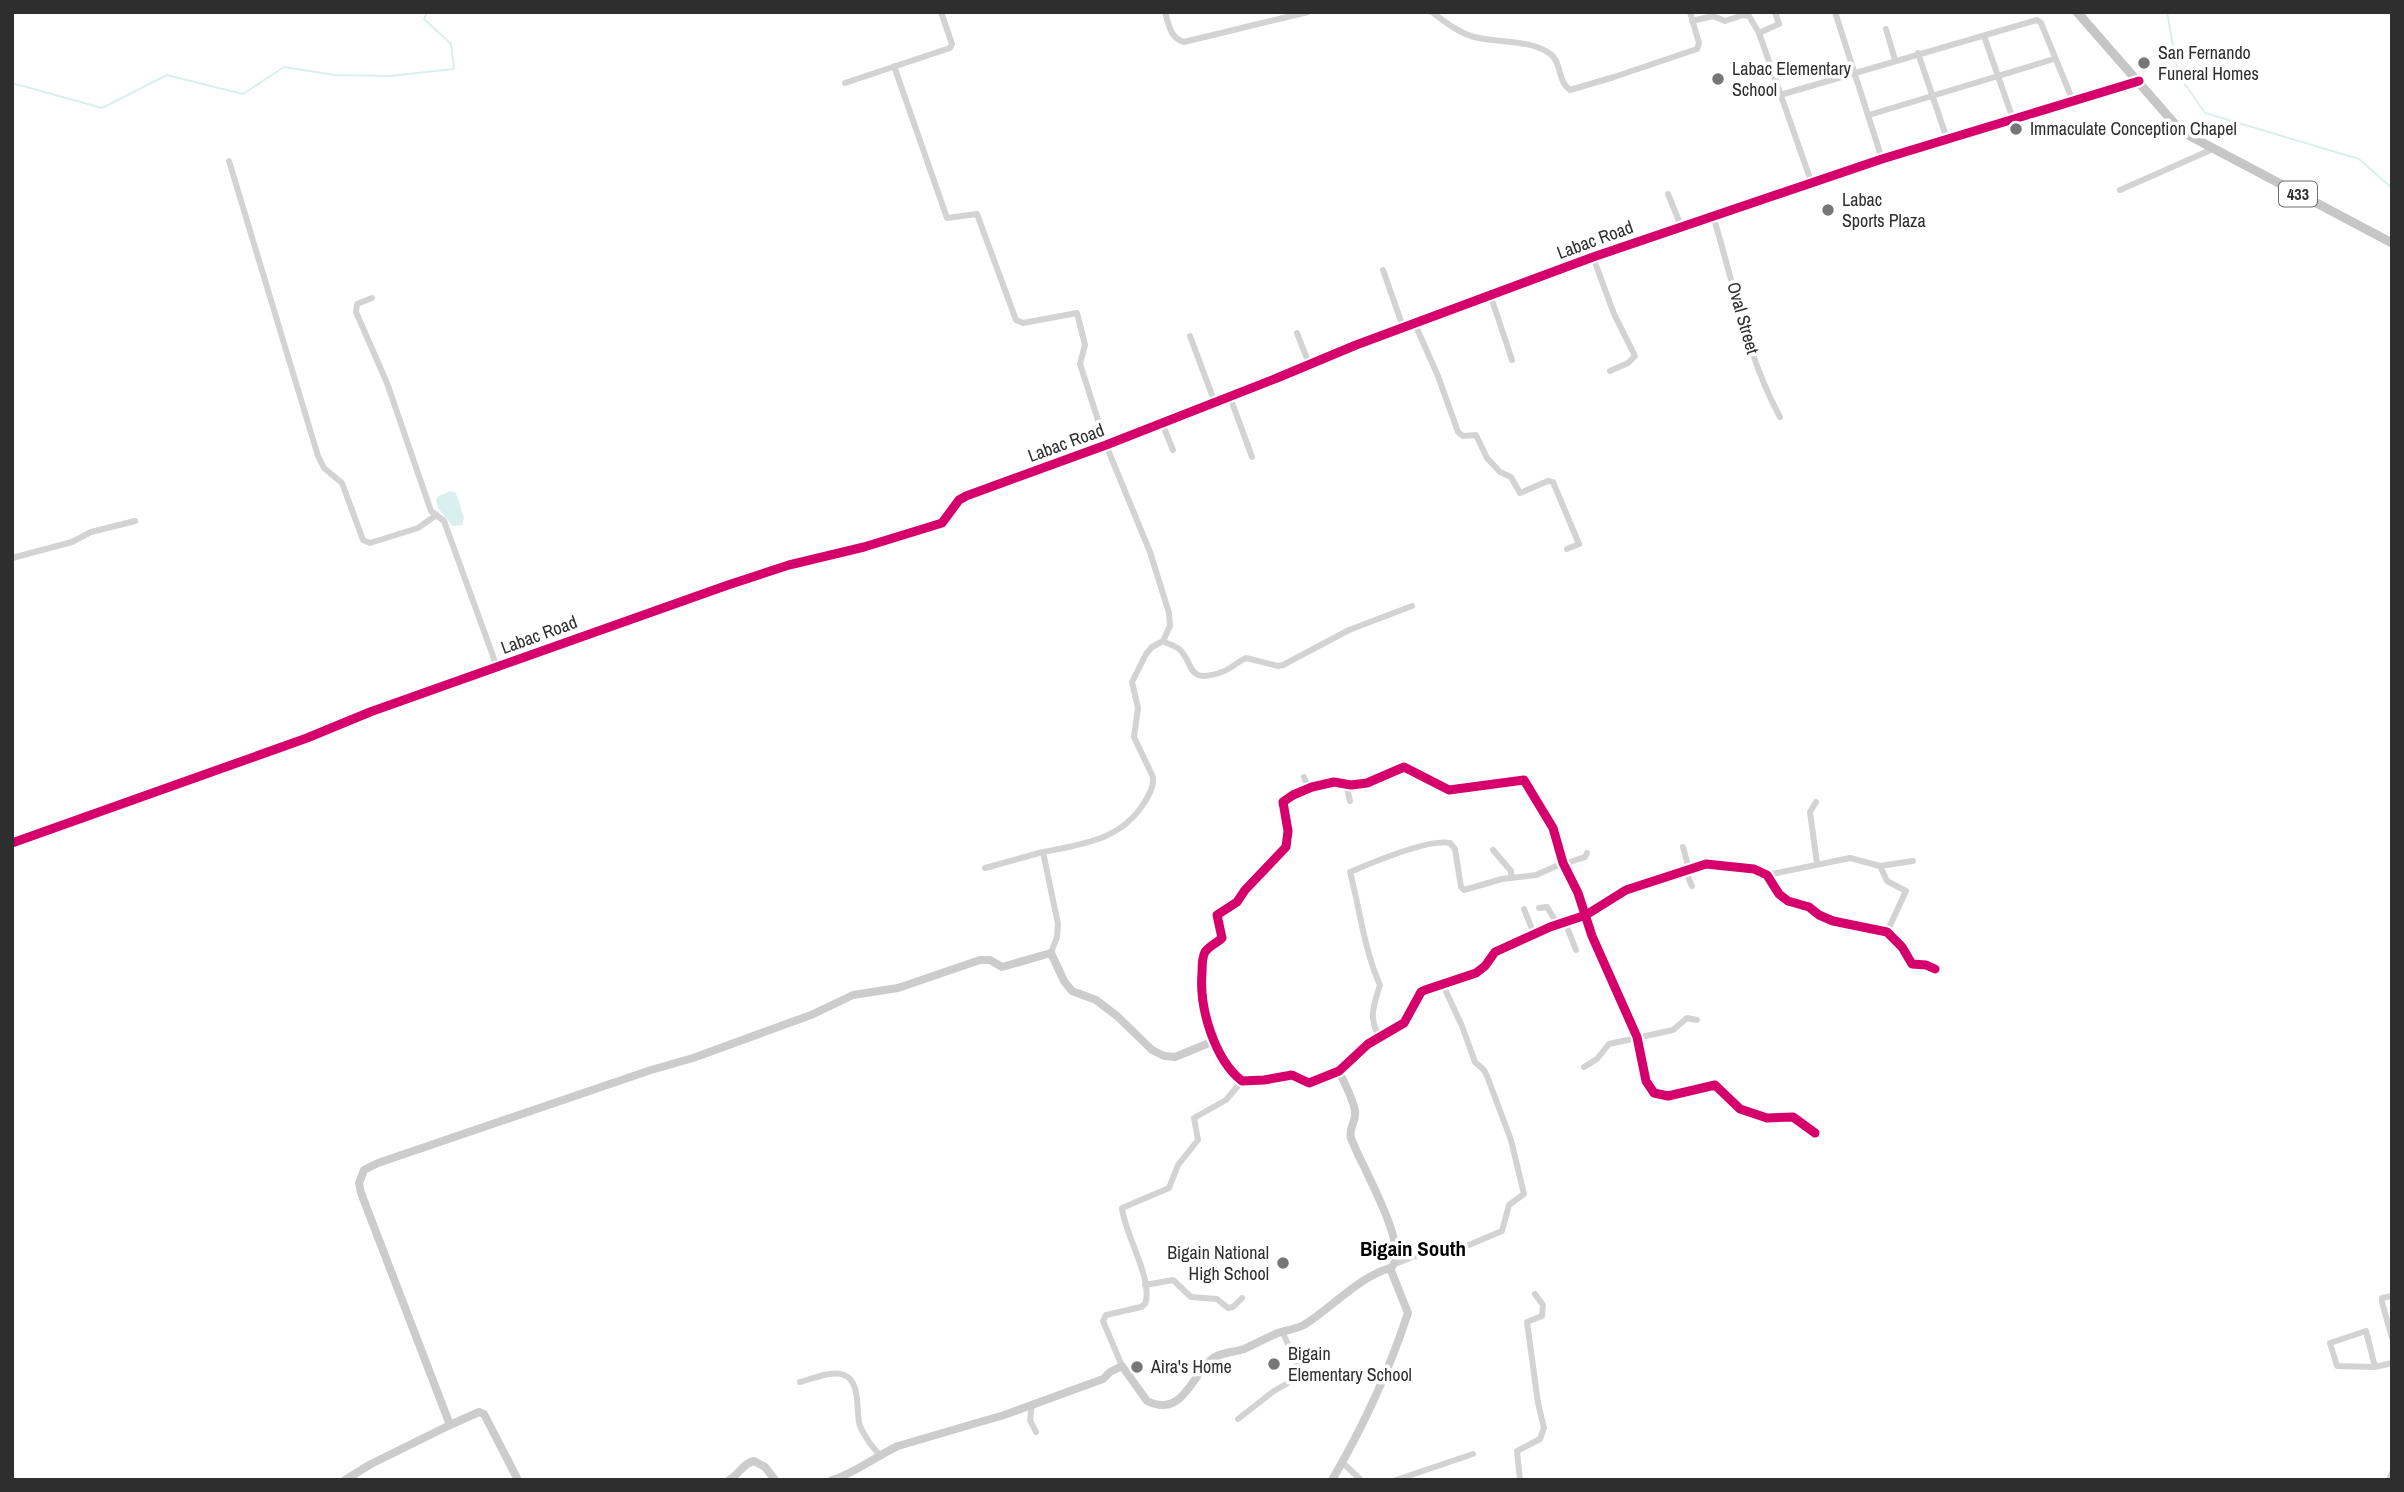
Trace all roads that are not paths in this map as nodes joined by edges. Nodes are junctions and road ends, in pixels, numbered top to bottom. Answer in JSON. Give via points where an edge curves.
{"nodes":[{"id":1,"x":941,"y":12,"type":"edge"},
{"id":2,"x":1164,"y":12,"type":"edge"},
{"id":3,"x":1308,"y":12,"type":"edge"},
{"id":4,"x":1432,"y":12,"type":"edge"},
{"id":5,"x":1690,"y":12,"type":"edge"},
{"id":6,"x":1758,"y":12,"type":"edge"},
{"id":7,"x":1775,"y":12,"type":"edge"},
{"id":8,"x":1826,"y":12,"type":"edge"},
{"id":9,"x":2077,"y":12,"type":"edge"},
{"id":10,"x":1836,"y":15,"type":"edge"},
{"id":11,"x":1749,"y":16,"type":"junction"},
{"id":12,"x":1692,"y":21,"type":"junction"},
{"id":13,"x":1886,"y":29,"type":"dead end"},
{"id":14,"x":1759,"y":33,"type":"junction"},
{"id":15,"x":1984,"y":36,"type":"junction"},
{"id":16,"x":1918,"y":53,"type":"junction"},
{"id":17,"x":2054,"y":59,"type":"junction"},
{"id":18,"x":1895,"y":60,"type":"junction"},
{"id":19,"x":894,"y":66,"type":"junction"},
{"id":20,"x":1856,"y":71,"type":"junction"},
{"id":21,"x":1997,"y":77,"type":"junction"},
{"id":22,"x":2139,"y":81,"type":"junction"},
{"id":23,"x":845,"y":83,"type":"dead end"},
{"id":24,"x":1780,"y":95,"type":"junction"},
{"id":25,"x":1932,"y":97,"type":"junction"},
{"id":26,"x":2073,"y":101,"type":"junction"},
{"id":27,"x":1870,"y":115,"type":"junction"},
{"id":28,"x":2013,"y":119,"type":"junction"},
{"id":29,"x":1947,"y":139,"type":"junction"},
{"id":30,"x":2213,"y":149,"type":"junction"},
{"id":31,"x":1882,"y":159,"type":"junction"},
{"id":32,"x":229,"y":161,"type":"dead end"},
{"id":33,"x":1811,"y":184,"type":"junction"},
{"id":34,"x":2120,"y":190,"type":"dead end"},
{"id":35,"x":1668,"y":194,"type":"dead end"},
{"id":36,"x":1713,"y":216,"type":"junction"},
{"id":37,"x":1681,"y":226,"type":"junction"},
{"id":38,"x":2392,"y":243,"type":"edge"},
{"id":39,"x":1593,"y":257,"type":"junction"},
{"id":40,"x":1383,"y":270,"type":"dead end"},
{"id":41,"x":1490,"y":294,"type":"junction"},
{"id":42,"x":372,"y":298,"type":"dead end"},
{"id":43,"x":1414,"y":322,"type":"junction"},
{"id":44,"x":1403,"y":327,"type":"junction"},
{"id":45,"x":1297,"y":333,"type":"dead end"},
{"id":46,"x":1190,"y":336,"type":"dead end"},
{"id":47,"x":1512,"y":360,"type":"dead end"},
{"id":48,"x":1309,"y":364,"type":"junction"},
{"id":49,"x":1609,"y":371,"type":"dead end"},
{"id":50,"x":1230,"y":397,"type":"junction"},
{"id":51,"x":1215,"y":403,"type":"junction"},
{"id":52,"x":1780,"y":417,"type":"dead end"},
{"id":53,"x":1162,"y":424,"type":"junction"},
{"id":54,"x":1106,"y":445,"type":"junction"},
{"id":55,"x":1173,"y":450,"type":"dead end"},
{"id":56,"x":1252,"y":457,"type":"dead end"},
{"id":57,"x":435,"y":516,"type":"junction"},
{"id":58,"x":135,"y":521,"type":"dead end"},
{"id":59,"x":1567,"y":549,"type":"dead end"},
{"id":60,"x":12,"y":558,"type":"edge"},
{"id":61,"x":1412,"y":606,"type":"dead end"},
{"id":62,"x":1163,"y":641,"type":"junction"},
{"id":63,"x":497,"y":667,"type":"junction"},
{"id":64,"x":1304,"y":777,"type":"dead end"},
{"id":65,"x":1346,"y":784,"type":"junction"},
{"id":66,"x":1308,"y":788,"type":"junction"},
{"id":67,"x":1350,"y":801,"type":"dead end"},
{"id":68,"x":1816,"y":802,"type":"dead end"},
{"id":69,"x":12,"y":843,"type":"edge"},
{"id":70,"x":1683,"y":847,"type":"dead end"},
{"id":71,"x":1493,"y":850,"type":"dead end"},
{"id":72,"x":1043,"y":852,"type":"junction"},
{"id":73,"x":1587,"y":853,"type":"dead end"},
{"id":74,"x":1913,"y":861,"type":"dead end"},
{"id":75,"x":1563,"y":864,"type":"junction"},
{"id":76,"x":1817,"y":864,"type":"junction"},
{"id":77,"x":1880,"y":866,"type":"junction"},
{"id":78,"x":985,"y":869,"type":"dead end"},
{"id":79,"x":1687,"y":869,"type":"junction"},
{"id":80,"x":1767,"y":875,"type":"junction"},
{"id":81,"x":1511,"y":877,"type":"junction"},
{"id":82,"x":1692,"y":886,"type":"dead end"},
{"id":83,"x":1539,"y":908,"type":"dead end"},
{"id":84,"x":1524,"y":909,"type":"dead end"},
{"id":85,"x":1586,"y":915,"type":"junction"},
{"id":86,"x":1561,"y":923,"type":"junction"},
{"id":87,"x":1887,"y":932,"type":"junction"},
{"id":88,"x":1534,"y":934,"type":"junction"},
{"id":89,"x":1576,"y":950,"type":"dead end"},
{"id":90,"x":1051,"y":953,"type":"junction"},
{"id":91,"x":1935,"y":969,"type":"dead end"},
{"id":92,"x":1443,"y":985,"type":"junction"},
{"id":93,"x":1697,"y":1020,"type":"dead end"},
{"id":94,"x":1379,"y":1037,"type":"junction"},
{"id":95,"x":1637,"y":1037,"type":"junction"},
{"id":96,"x":1214,"y":1041,"type":"junction"},
{"id":97,"x":1584,"y":1068,"type":"dead end"},
{"id":98,"x":1339,"y":1071,"type":"junction"},
{"id":99,"x":1242,"y":1081,"type":"junction"},
{"id":100,"x":1815,"y":1133,"type":"dead end"},
{"id":101,"x":1392,"y":1266,"type":"junction"},
{"id":102,"x":1145,"y":1285,"type":"junction"},
{"id":103,"x":1535,"y":1294,"type":"dead end"},
{"id":104,"x":2392,"y":1296,"type":"edge"},
{"id":105,"x":1242,"y":1298,"type":"dead end"},
{"id":106,"x":1282,"y":1331,"type":"junction"},
{"id":107,"x":2392,"y":1338,"type":"edge"},
{"id":108,"x":2392,"y":1363,"type":"edge"},
{"id":109,"x":1122,"y":1367,"type":"junction"},
{"id":110,"x":2375,"y":1367,"type":"junction"},
{"id":111,"x":800,"y":1382,"type":"dead end"},
{"id":112,"x":1032,"y":1404,"type":"junction"},
{"id":113,"x":1238,"y":1419,"type":"dead end"},
{"id":114,"x":450,"y":1425,"type":"junction"},
{"id":115,"x":1036,"y":1432,"type":"dead end"},
{"id":116,"x":879,"y":1454,"type":"junction"},
{"id":117,"x":1473,"y":1454,"type":"dead end"},
{"id":118,"x":1342,"y":1462,"type":"junction"},
{"id":119,"x":2392,"y":1473,"type":"edge"},
{"id":120,"x":345,"y":1480,"type":"edge"},
{"id":121,"x":518,"y":1480,"type":"edge"},
{"id":122,"x":729,"y":1480,"type":"edge"},
{"id":123,"x":775,"y":1480,"type":"edge"},
{"id":124,"x":832,"y":1480,"type":"edge"},
{"id":125,"x":1332,"y":1480,"type":"edge"},
{"id":126,"x":1361,"y":1480,"type":"edge"},
{"id":127,"x":1396,"y":1480,"type":"edge"},
{"id":128,"x":1520,"y":1480,"type":"edge"},
{"id":129,"x":2389,"y":1480,"type":"edge"}],
"edges":[{"from":1,"to":19,"type":"street","via":[[950,48]]},
{"from":2,"to":3,"type":"street","via":[[1172,36],[1184,42]]},
{"from":4,"to":12,"type":"street","via":[[1465,34],[1551,54],[1570,90],[1698,49]]},
{"from":5,"to":12,"type":"street"},
{"from":6,"to":11,"type":"street"},
{"from":7,"to":14,"type":"street","via":[[1779,24]]},
{"from":8,"to":10,"type":"street"},
{"from":9,"to":22,"type":"main road","number":"433"},
{"from":10,"to":20,"type":"street"},
{"from":11,"to":12,"type":"street"},
{"from":11,"to":14,"type":"street"},
{"from":13,"to":18,"type":"street"},
{"from":14,"to":24,"type":"street"},
{"from":15,"to":16,"type":"street"},
{"from":15,"to":17,"type":"street","via":[[2037,20]]},
{"from":15,"to":21,"type":"street"},
{"from":16,"to":18,"type":"street"},
{"from":16,"to":25,"type":"street"},
{"from":17,"to":21,"type":"street"},
{"from":17,"to":26,"type":"street"},
{"from":18,"to":20,"type":"street"},
{"from":19,"to":23,"type":"street"},
{"from":19,"to":54,"type":"street","via":[[947,218],[977,214],[1016,320],[1023,323],[1077,313],[1085,345],[1080,364]]},
{"from":20,"to":24,"type":"street"},
{"from":20,"to":27,"type":"street"},
{"from":21,"to":25,"type":"street"},
{"from":21,"to":28,"type":"street"},
{"from":22,"to":26,"type":"street","name":"Labac Road"},
{"from":22,"to":30,"type":"main road","number":"433","via":[[2174,123]]},
{"from":24,"to":33,"type":"street"},
{"from":25,"to":27,"type":"street"},
{"from":25,"to":29,"type":"street"},
{"from":26,"to":28,"type":"street","name":"Labac Road"},
{"from":27,"to":31,"type":"street"},
{"from":28,"to":29,"type":"street","name":"Labac Road"},
{"from":29,"to":31,"type":"street","name":"Labac Road"},
{"from":30,"to":34,"type":"street"},
{"from":30,"to":38,"type":"main road","number":"433"},
{"from":31,"to":33,"type":"street","name":"Labac Road"},
{"from":32,"to":57,"type":"street","via":[[318,456],[342,483],[363,540],[388,539]]},
{"from":33,"to":36,"type":"street","name":"Labac Road"},
{"from":35,"to":37,"type":"street"},
{"from":36,"to":37,"type":"street","name":"Labac Road"},
{"from":36,"to":52,"type":"street","name":"Oval Street","via":[[1751,351]]},
{"from":37,"to":39,"type":"street","name":"Labac Road"},
{"from":39,"to":41,"type":"street","name":"Labac Road"},
{"from":39,"to":49,"type":"street","via":[[1635,356]]},
{"from":40,"to":44,"type":"street"},
{"from":41,"to":43,"type":"street","name":"Labac Road"},
{"from":41,"to":47,"type":"street"},
{"from":42,"to":57,"type":"street","via":[[357,304],[356,313],[387,383]]},
{"from":43,"to":44,"type":"street","name":"Labac Road"},
{"from":43,"to":59,"type":"street","via":[[1458,432],[1476,435],[1487,458],[1511,477],[1520,493],[1553,482],[1579,544]]},
{"from":44,"to":48,"type":"street","name":"Labac Road"},
{"from":45,"to":48,"type":"street"},
{"from":46,"to":51,"type":"street"},
{"from":48,"to":50,"type":"street","name":"Labac Road"},
{"from":50,"to":51,"type":"street","name":"Labac Road"},
{"from":50,"to":56,"type":"street"},
{"from":51,"to":53,"type":"street","name":"Labac Road"},
{"from":53,"to":54,"type":"street","name":"Labac Road"},
{"from":53,"to":55,"type":"street"},
{"from":54,"to":62,"type":"street","via":[[1166,603],[1170,626]]},
{"from":54,"to":63,"type":"street","name":"Labac Road","via":[[966,496],[942,523],[775,569]]},
{"from":57,"to":63,"type":"street","via":[[444,521]]},
{"from":58,"to":60,"type":"street"},
{"from":61,"to":62,"type":"street","via":[[1349,630],[1283,665],[1246,658],[1209,676],[1192,671],[1179,649]]},
{"from":62,"to":72,"type":"street","via":[[1146,654],[1132,682],[1138,708],[1134,737],[1154,780],[1146,800],[1114,834]]},
{"from":63,"to":69,"type":"street","name":"Labac Road"},
{"from":64,"to":66,"type":"street"},
{"from":65,"to":66,"type":"street"},
{"from":65,"to":67,"type":"street"},
{"from":65,"to":75,"type":"street","via":[[1367,783],[1404,767],[1449,790],[1524,780],[1551,822]]},
{"from":66,"to":96,"type":"street","via":[[1283,802],[1286,847],[1237,902],[1217,915],[1222,938],[1206,951],[1201,975],[1202,1007]]},
{"from":68,"to":76,"type":"street","via":[[1810,812]]},
{"from":70,"to":79,"type":"street"},
{"from":71,"to":81,"type":"street"},
{"from":72,"to":78,"type":"street"},
{"from":72,"to":90,"type":"street","via":[[1058,924]]},
{"from":73,"to":75,"type":"street"},
{"from":74,"to":77,"type":"street"},
{"from":75,"to":81,"type":"street","via":[[1525,878]]},
{"from":75,"to":85,"type":"street"},
{"from":76,"to":77,"type":"street","via":[[1856,858]]},
{"from":76,"to":80,"type":"street"},
{"from":77,"to":87,"type":"street","via":[[1886,881],[1906,891]]},
{"from":79,"to":80,"type":"street","via":[[1710,864],[1747,867]]},
{"from":79,"to":82,"type":"street"},
{"from":79,"to":85,"type":"street","via":[[1626,890]]},
{"from":80,"to":87,"type":"street","via":[[1788,901],[1833,921]]},
{"from":81,"to":94,"type":"street","via":[[1464,890],[1454,849],[1443,841],[1350,872],[1370,960],[1381,985],[1371,1015]]},
{"from":83,"to":86,"type":"street","via":[[1547,907]]},
{"from":84,"to":88,"type":"street"},
{"from":85,"to":86,"type":"street"},
{"from":85,"to":95,"type":"street"},
{"from":86,"to":88,"type":"street"},
{"from":86,"to":89,"type":"street"},
{"from":87,"to":91,"type":"street","via":[[1912,964]]},
{"from":88,"to":92,"type":"street","via":[[1495,952],[1476,972]]},
{"from":90,"to":96,"type":"street","via":[[1072,990],[1096,1000],[1152,1050],[1175,1057]]},
{"from":90,"to":114,"type":"street","via":[[1002,967],[980,960],[898,988],[853,995],[693,1058],[364,1170],[361,1193]]},
{"from":92,"to":94,"type":"street","via":[[1421,992],[1404,1023]]},
{"from":92,"to":101,"type":"street","via":[[1475,1062],[1487,1076],[1511,1140],[1524,1194],[1509,1205],[1502,1231],[1443,1256],[1425,1252]]},
{"from":93,"to":95,"type":"street","via":[[1687,1018],[1673,1030]]},
{"from":94,"to":98,"type":"street"},
{"from":95,"to":97,"type":"street","via":[[1609,1044]]},
{"from":95,"to":100,"type":"street","via":[[1646,1083],[1654,1093],[1668,1096],[1715,1085],[1740,1109],[1767,1118],[1793,1117]]},
{"from":96,"to":99,"type":"street"},
{"from":98,"to":99,"type":"street","via":[[1310,1083],[1293,1074]]},
{"from":98,"to":101,"type":"street","via":[[1355,1113],[1351,1137],[1391,1231],[1397,1254]]},
{"from":99,"to":102,"type":"street","via":[[1226,1100],[1194,1118],[1198,1140],[1178,1165],[1169,1188],[1122,1208]]},
{"from":101,"to":106,"type":"street","via":[[1368,1277],[1305,1324]]},
{"from":101,"to":118,"type":"street","via":[[1408,1316],[1390,1366]]},
{"from":102,"to":105,"type":"street","via":[[1173,1280],[1191,1297],[1217,1299],[1228,1308]]},
{"from":102,"to":109,"type":"street","via":[[1145,1304],[1106,1315],[1103,1321]]},
{"from":103,"to":128,"type":"street","via":[[1543,1305],[1542,1315],[1527,1322],[1544,1429],[1540,1439],[1517,1451]]},
{"from":104,"to":107,"type":"street","via":[[2382,1298]]},
{"from":106,"to":109,"type":"street","via":[[1243,1350],[1214,1357],[1184,1394],[1168,1404],[1147,1401]]},
{"from":106,"to":113,"type":"street","via":[[1302,1376]]},
{"from":108,"to":110,"type":"street"},
{"from":109,"to":112,"type":"street"},
{"from":110,"to":110,"type":"street","via":[[2337,1366],[2330,1342],[2366,1331]]},
{"from":111,"to":116,"type":"street","via":[[836,1374],[847,1377],[853,1383],[861,1429]]},
{"from":112,"to":115,"type":"street","via":[[1030,1420]]},
{"from":112,"to":116,"type":"street"},
{"from":114,"to":120,"type":"street"},
{"from":114,"to":121,"type":"street","via":[[484,1414]]},
{"from":116,"to":124,"type":"street"},
{"from":117,"to":127,"type":"street"},
{"from":118,"to":125,"type":"street"},
{"from":118,"to":126,"type":"street"},
{"from":119,"to":129,"type":"street"},
{"from":122,"to":123,"type":"street","via":[[754,1461]]}]}
